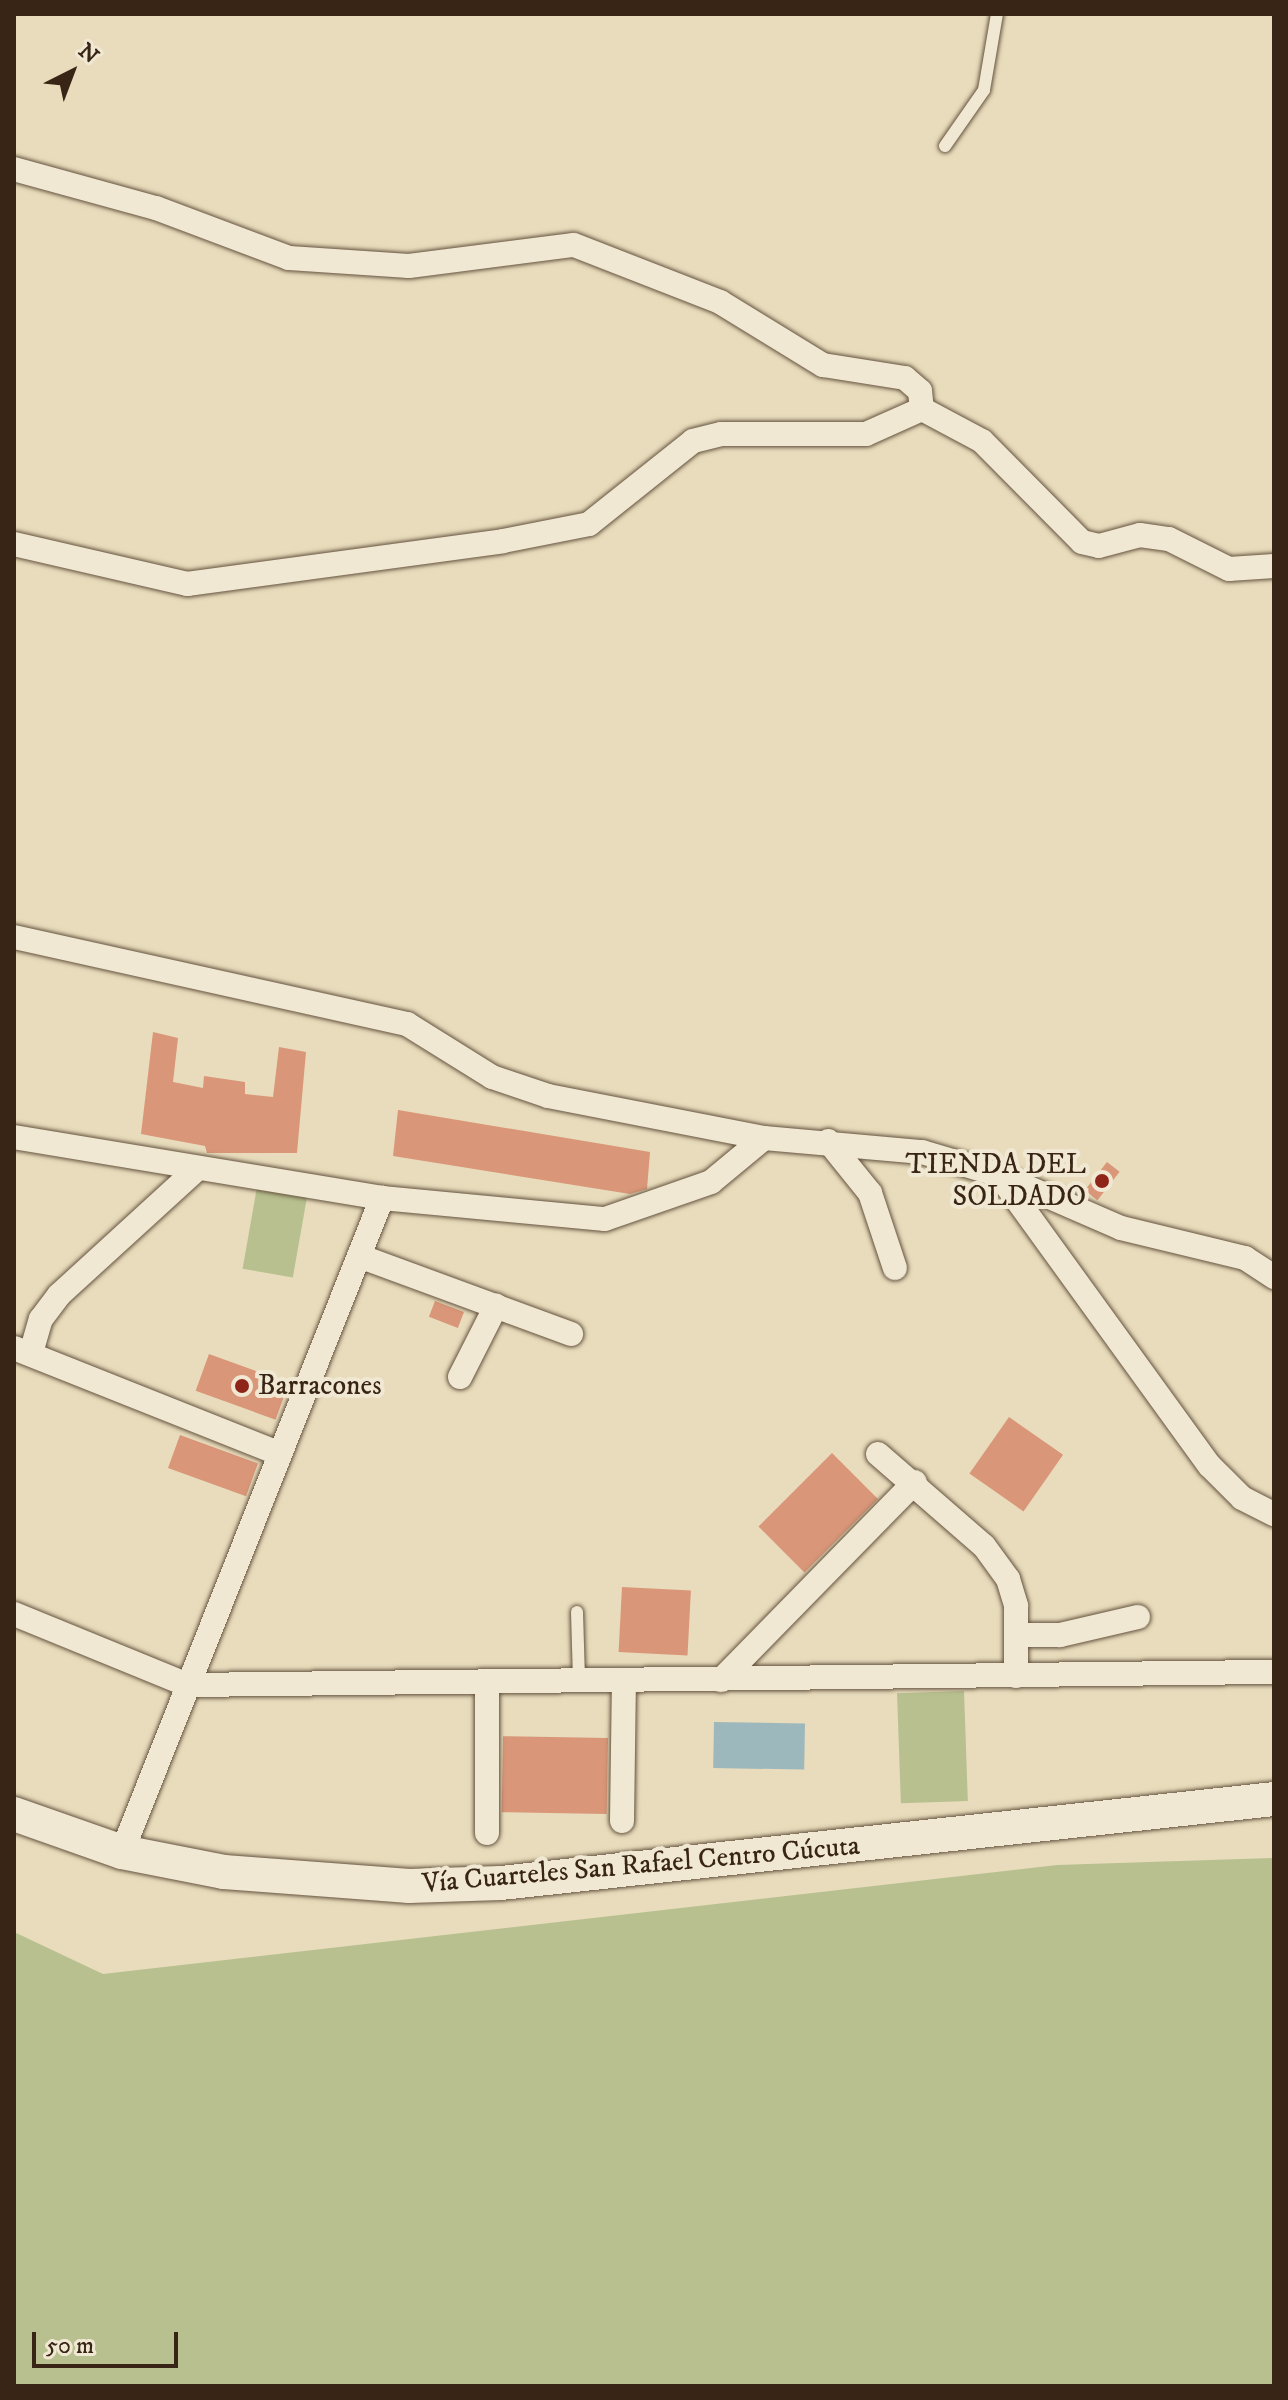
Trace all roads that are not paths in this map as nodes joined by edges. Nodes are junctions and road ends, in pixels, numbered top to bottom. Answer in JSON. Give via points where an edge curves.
{"nodes":[{"id":1,"x":997,"y":14,"type":"edge"},
{"id":2,"x":945,"y":146,"type":"dead end"},
{"id":3,"x":14,"y":169,"type":"edge"},
{"id":4,"x":922,"y":409,"type":"junction"},
{"id":5,"x":14,"y":544,"type":"edge"},
{"id":6,"x":1274,"y":566,"type":"edge"},
{"id":7,"x":14,"y":937,"type":"edge"},
{"id":8,"x":14,"y":1137,"type":"edge"},
{"id":9,"x":764,"y":1138,"type":"junction"},
{"id":10,"x":828,"y":1141,"type":"junction"},
{"id":11,"x":197,"y":1169,"type":"junction"},
{"id":12,"x":999,"y":1175,"type":"junction"},
{"id":13,"x":382,"y":1198,"type":"junction"},
{"id":14,"x":359,"y":1256,"type":"junction"},
{"id":15,"x":895,"y":1268,"type":"dead end"},
{"id":16,"x":1274,"y":1277,"type":"edge"},
{"id":17,"x":496,"y":1306,"type":"junction"},
{"id":18,"x":571,"y":1334,"type":"dead end"},
{"id":19,"x":22,"y":1350,"type":"edge"},
{"id":20,"x":460,"y":1377,"type":"dead end"},
{"id":21,"x":280,"y":1454,"type":"junction"},
{"id":22,"x":878,"y":1454,"type":"dead end"},
{"id":23,"x":915,"y":1482,"type":"junction"},
{"id":24,"x":1274,"y":1514,"type":"edge"},
{"id":25,"x":577,"y":1612,"type":"dead end"},
{"id":26,"x":14,"y":1614,"type":"edge"},
{"id":27,"x":1138,"y":1617,"type":"dead end"},
{"id":28,"x":1017,"y":1635,"type":"junction"},
{"id":29,"x":1274,"y":1672,"type":"edge"},
{"id":30,"x":1016,"y":1676,"type":"junction"},
{"id":31,"x":579,"y":1680,"type":"junction"},
{"id":32,"x":624,"y":1680,"type":"junction"},
{"id":33,"x":721,"y":1680,"type":"junction"},
{"id":34,"x":487,"y":1681,"type":"junction"},
{"id":35,"x":188,"y":1685,"type":"junction"},
{"id":36,"x":1274,"y":1799,"type":"edge"},
{"id":37,"x":14,"y":1814,"type":"edge"},
{"id":38,"x":622,"y":1821,"type":"dead end"},
{"id":39,"x":487,"y":1833,"type":"dead end"},
{"id":40,"x":122,"y":1852,"type":"junction"}],
"edges":[{"from":1,"to":2,"type":"lane","via":[[984,90]]},
{"from":3,"to":4,"type":"street","via":[[156,208],[289,258],[409,266],[574,245],[720,302],[823,365],[905,378],[920,391]]},
{"from":4,"to":5,"type":"street","via":[[866,434],[721,434],[693,441],[589,524],[503,541],[187,584]]},
{"from":4,"to":6,"type":"street","via":[[982,441],[1082,542],[1099,546],[1140,535],[1169,539],[1229,569]]},
{"from":7,"to":9,"type":"street","via":[[407,1024],[492,1077],[548,1096]]},
{"from":8,"to":11,"type":"street"},
{"from":9,"to":10,"type":"street"},
{"from":9,"to":13,"type":"street","via":[[711,1182],[605,1219]]},
{"from":10,"to":12,"type":"street","via":[[922,1152]]},
{"from":10,"to":15,"type":"street","via":[[870,1193]]},
{"from":11,"to":13,"type":"street"},
{"from":11,"to":19,"type":"street","via":[[59,1295]]},
{"from":12,"to":16,"type":"street","via":[[1121,1228],[1245,1258]]},
{"from":12,"to":24,"type":"street","via":[[1210,1466],[1242,1498]]},
{"from":13,"to":14,"type":"street"},
{"from":14,"to":17,"type":"street"},
{"from":14,"to":21,"type":"street"},
{"from":17,"to":18,"type":"street"},
{"from":17,"to":20,"type":"street"},
{"from":19,"to":21,"type":"street"},
{"from":21,"to":35,"type":"street"},
{"from":22,"to":23,"type":"street"},
{"from":23,"to":28,"type":"street","via":[[984,1546],[1008,1579]]},
{"from":23,"to":33,"type":"street"},
{"from":25,"to":31,"type":"lane"},
{"from":26,"to":35,"type":"street"},
{"from":27,"to":28,"type":"street","via":[[1060,1635]]},
{"from":28,"to":30,"type":"street"},
{"from":29,"to":30,"type":"street"},
{"from":30,"to":33,"type":"street"},
{"from":31,"to":32,"type":"street"},
{"from":31,"to":34,"type":"street"},
{"from":32,"to":33,"type":"street"},
{"from":32,"to":38,"type":"street"},
{"from":34,"to":35,"type":"street"},
{"from":34,"to":39,"type":"street"},
{"from":35,"to":40,"type":"street"},
{"from":36,"to":40,"type":"main road","name":"Vía Cuarteles San Rafael Centro Cúcuta","via":[[501,1883],[297,1883]]},
{"from":37,"to":40,"type":"main road","name":"Vía Cuarteles San Rafael Centro Cúcuta"}]}
